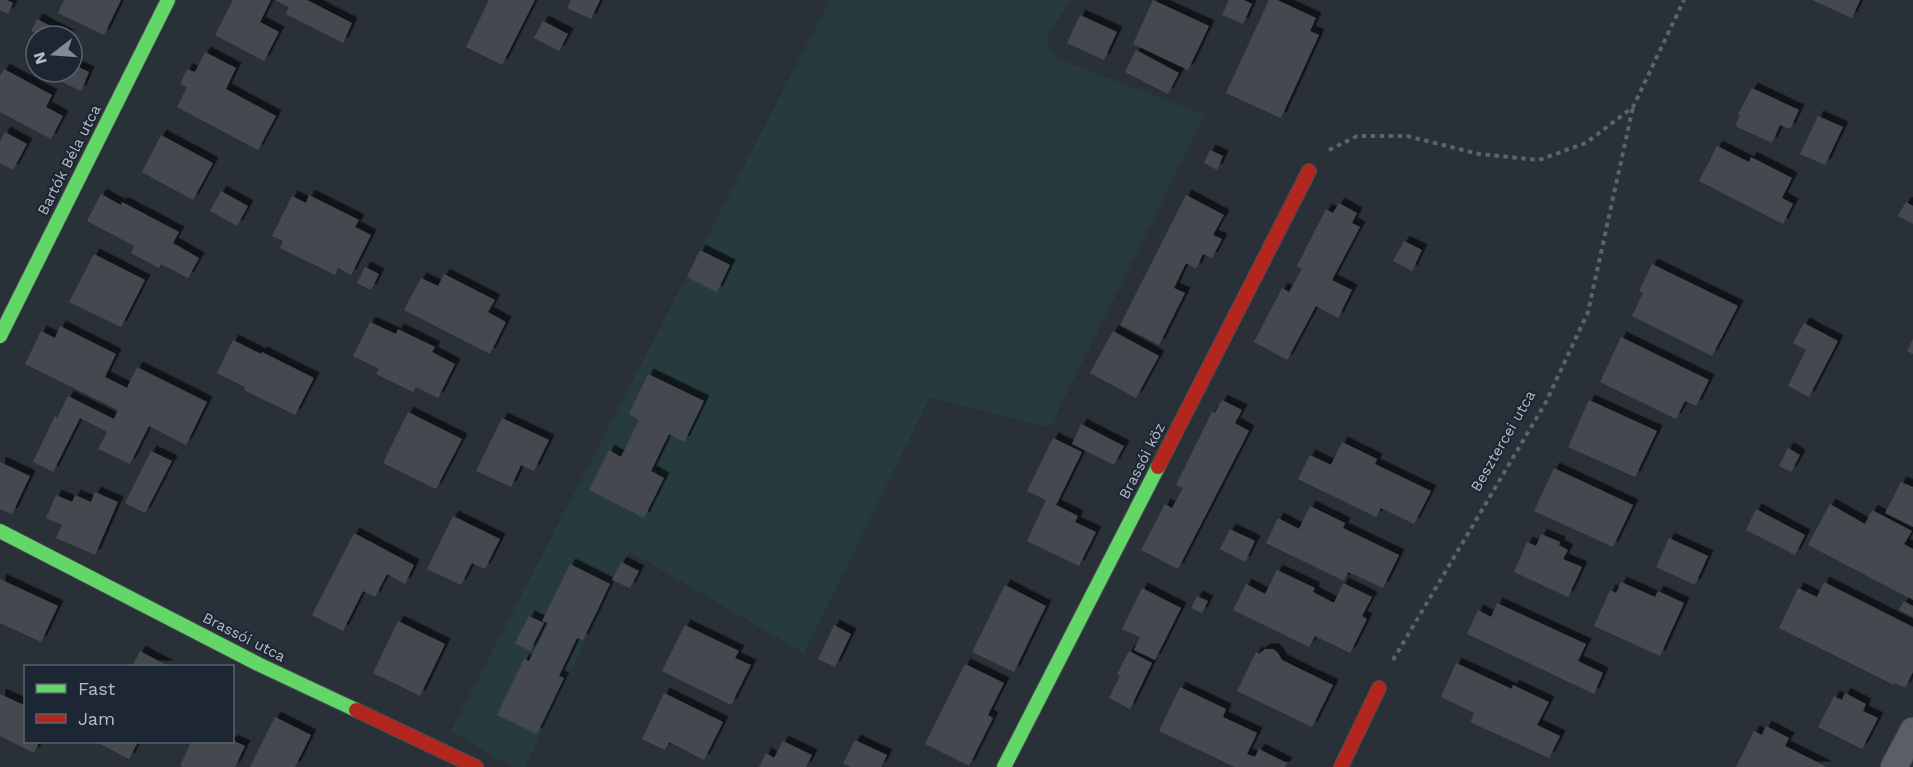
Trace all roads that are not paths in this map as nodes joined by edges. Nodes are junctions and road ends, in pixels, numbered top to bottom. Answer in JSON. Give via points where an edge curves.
{"nodes":[{"id":1,"x":168,"y":0,"type":"edge"},
{"id":2,"x":1309,"y":171,"type":"road end"},
{"id":3,"x":0,"y":336,"type":"edge"},
{"id":4,"x":0,"y":531,"type":"edge"},
{"id":5,"x":1379,"y":688,"type":"road end"},
{"id":6,"x":1913,"y":731,"type":"edge"},
{"id":7,"x":476,"y":767,"type":"edge"},
{"id":8,"x":1004,"y":767,"type":"edge"},
{"id":9,"x":1341,"y":767,"type":"edge"},
{"id":10,"x":1894,"y":767,"type":"edge"}],
"edges":[{"from":1,"to":3,"type":"street","name":"Bartók Béla utca"},
{"from":2,"to":8,"type":"street","name":"Brassói köz"},
{"from":4,"to":7,"type":"street","name":"Brassói utca","via":[[258,664]]},
{"from":5,"to":9,"type":"street"},
{"from":6,"to":10,"type":"street"}]}
